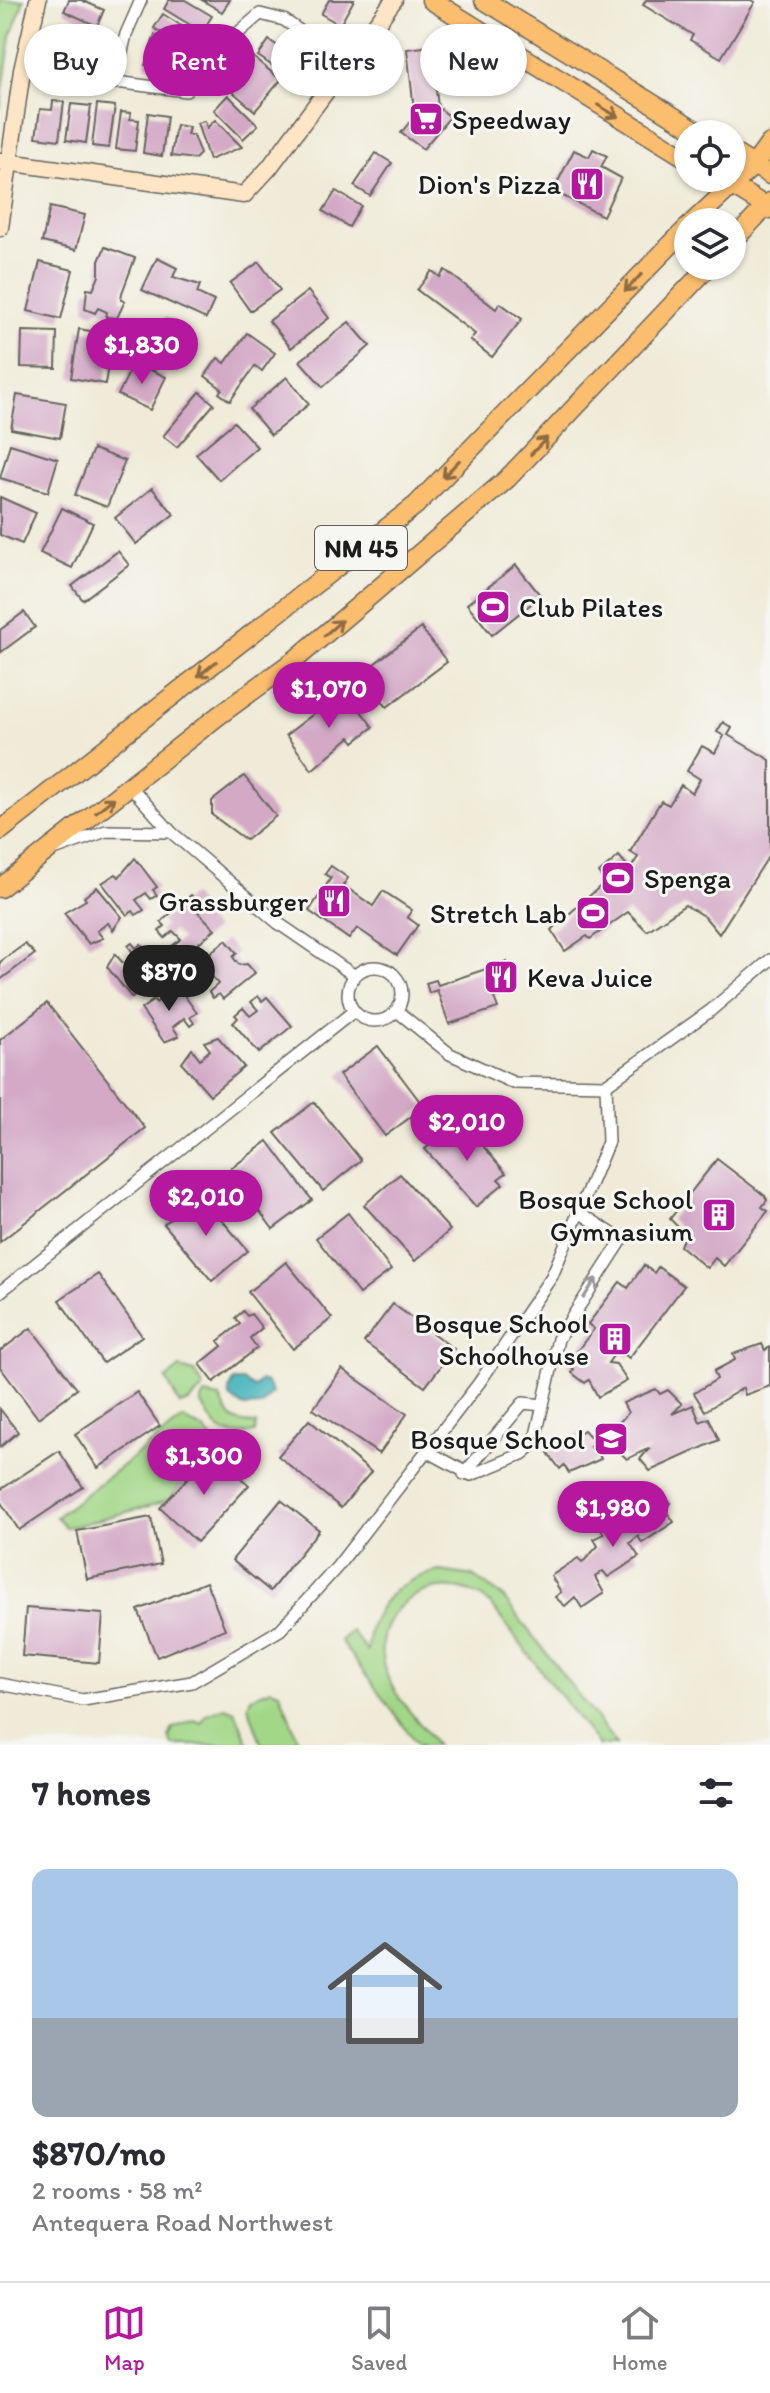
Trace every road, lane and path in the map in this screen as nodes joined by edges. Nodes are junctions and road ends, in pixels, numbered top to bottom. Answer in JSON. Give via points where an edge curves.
{"nodes":[{"id":1,"x":38,"y":0,"type":"edge"},
{"id":2,"x":141,"y":0,"type":"edge"},
{"id":3,"x":394,"y":0,"type":"edge"},
{"id":4,"x":431,"y":0,"type":"edge"},
{"id":5,"x":484,"y":0,"type":"edge"},
{"id":6,"x":290,"y":24,"type":"edge"},
{"id":7,"x":377,"y":24,"type":"edge"},
{"id":8,"x":127,"y":32,"type":"edge"},
{"id":9,"x":22,"y":70,"type":"joint"},
{"id":10,"x":127,"y":84,"type":"edge"},
{"id":11,"x":323,"y":96,"type":"edge"},
{"id":12,"x":679,"y":120,"type":"edge"},
{"id":13,"x":770,"y":143,"type":"edge"},
{"id":14,"x":674,"y":150,"type":"edge"},
{"id":15,"x":4,"y":162,"type":"edge"},
{"id":16,"x":762,"y":170,"type":"edge"},
{"id":17,"x":716,"y":192,"type":"edge"},
{"id":18,"x":744,"y":192,"type":"edge"},
{"id":19,"x":769,"y":206,"type":"edge"},
{"id":20,"x":704,"y":208,"type":"edge"},
{"id":21,"x":0,"y":228,"type":"edge"},
{"id":22,"x":746,"y":228,"type":"edge"},
{"id":23,"x":674,"y":241,"type":"edge"},
{"id":24,"x":696,"y":280,"type":"edge"},
{"id":25,"x":130,"y":786,"type":"junction"},
{"id":26,"x":0,"y":831,"type":"edge"},
{"id":27,"x":171,"y":832,"type":"junction"},
{"id":28,"x":41,"y":855,"type":"junction"},
{"id":29,"x":0,"y":888,"type":"edge"},
{"id":30,"x":770,"y":960,"type":"edge"},
{"id":31,"x":355,"y":976,"type":"junction"},
{"id":32,"x":354,"y":1011,"type":"junction"},
{"id":33,"x":397,"y":1011,"type":"junction"},
{"id":34,"x":606,"y":1085,"type":"junction"},
{"id":35,"x":579,"y":1212,"type":"junction"},
{"id":36,"x":0,"y":1292,"type":"edge"},
{"id":37,"x":543,"y":1405,"type":"junction"},
{"id":38,"x":427,"y":1451,"type":"junction"},
{"id":39,"x":464,"y":1474,"type":"junction"},
{"id":40,"x":0,"y":1684,"type":"edge"}],
"edges":[{"from":1,"to":9,"type":"street"},
{"from":2,"to":8,"type":"street"},
{"from":3,"to":7,"type":"street"},
{"from":4,"to":14,"type":"main road","one_way":true},
{"from":5,"to":12,"type":"main road"},
{"from":6,"to":10,"type":"street","via":[[260,14],[186,91]]},
{"from":9,"to":15,"type":"street"},
{"from":11,"to":15,"type":"street","via":[[244,195]]},
{"from":13,"to":16,"type":"main road"},
{"from":15,"to":21,"type":"street"},
{"from":17,"to":20,"type":"main road"},
{"from":18,"to":19,"type":"main road"},
{"from":19,"to":22,"type":"main road"},
{"from":23,"to":26,"type":"main road","number":"NM 45","one_way":true,"via":[[416,505]]},
{"from":25,"to":24,"type":"main road","number":"NM 45","one_way":true,"via":[[296,659],[507,479]]},
{"from":25,"to":27,"type":"street"},
{"from":28,"to":25,"type":"main road","number":"NM 45","one_way":true},
{"from":27,"to":28,"type":"street","via":[[106,831]]},
{"from":27,"to":31,"type":"street","via":[[278,923]]},
{"from":28,"to":29,"type":"main road","number":"NM 45"},
{"from":30,"to":34,"type":"street","via":[[710,1011]]},
{"from":31,"to":32,"type":"street","via":[[348,994]]},
{"from":31,"to":33,"type":"street","via":[[372,967],[391,972],[403,994]]},
{"from":32,"to":33,"type":"street","via":[[374,1022]]},
{"from":32,"to":36,"type":"street"},
{"from":33,"to":34,"type":"street","via":[[450,1054],[514,1083]]},
{"from":34,"to":35,"type":"street","via":[[608,1142]]},
{"from":37,"to":35,"type":"street","one_way":true,"via":[[558,1339],[622,1240]]},
{"from":35,"to":38,"type":"street","via":[[552,1276]]},
{"from":37,"to":39,"type":"street","via":[[523,1403]]},
{"from":37,"to":39,"type":"street","via":[[534,1444],[478,1474]]},
{"from":38,"to":39,"type":"street"},
{"from":38,"to":40,"type":"street","via":[[337,1567],[280,1630],[192,1682],[83,1700]]}]}
